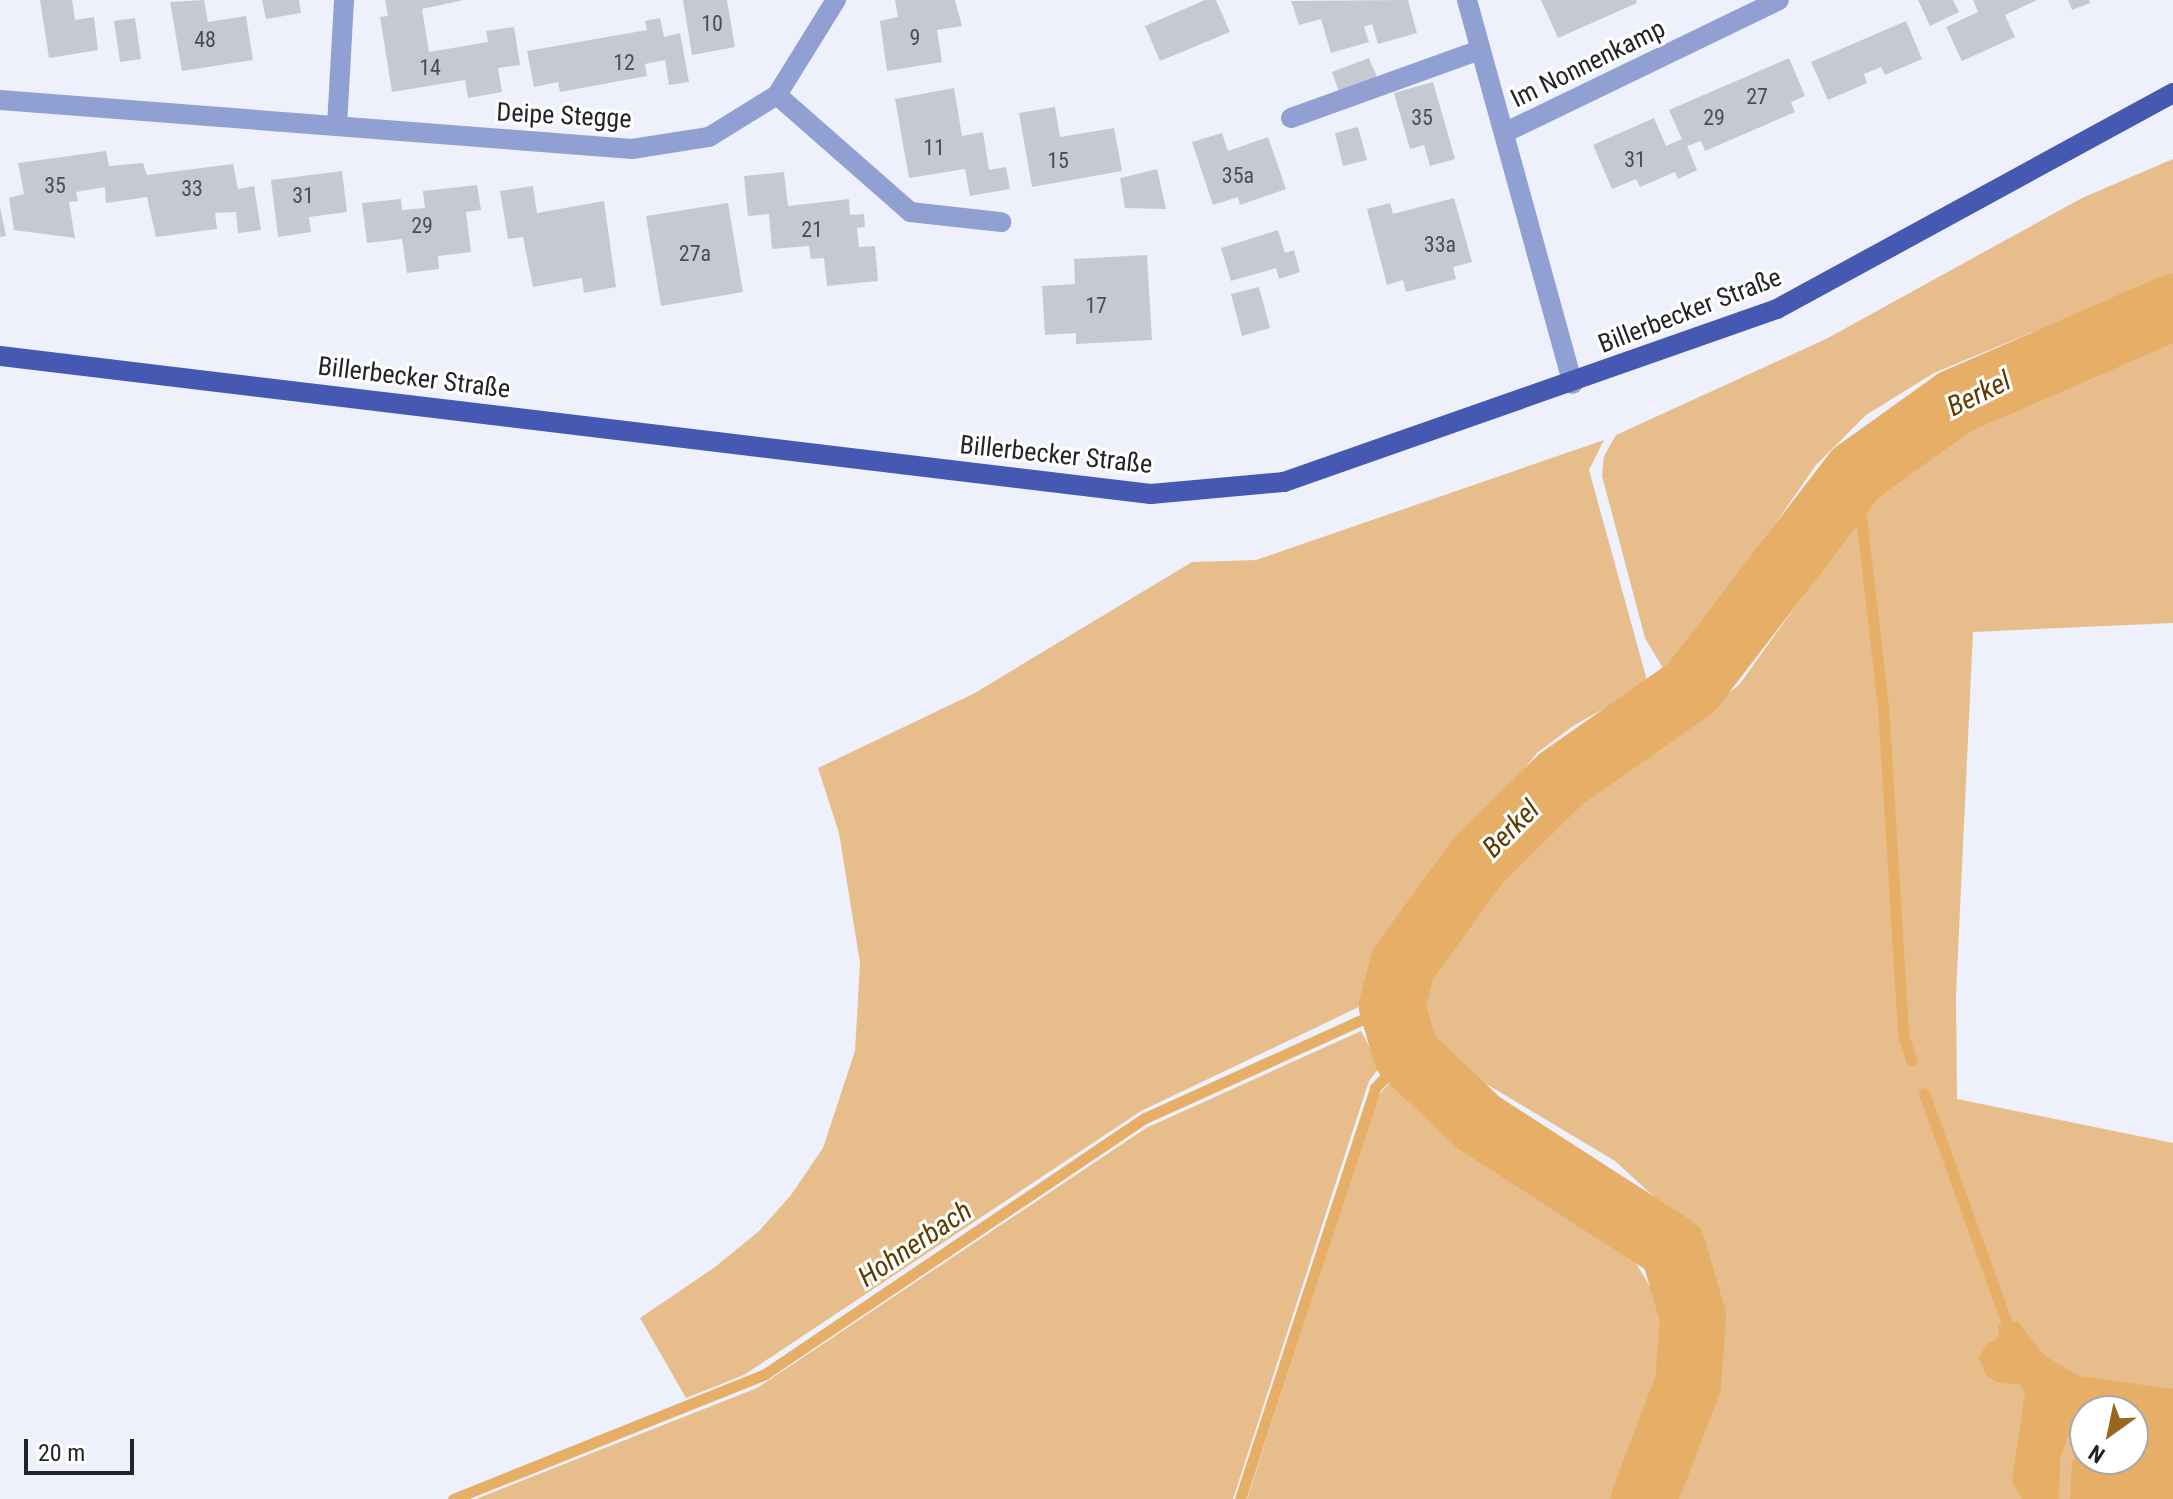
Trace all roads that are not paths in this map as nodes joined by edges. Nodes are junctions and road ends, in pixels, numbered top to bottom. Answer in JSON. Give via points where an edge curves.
{"nodes":[{"id":1,"x":344,"y":0,"type":"edge"},
{"id":2,"x":836,"y":0,"type":"edge"},
{"id":3,"x":1467,"y":0,"type":"edge"},
{"id":4,"x":1779,"y":0,"type":"edge"},
{"id":5,"x":1480,"y":50,"type":"junction"},
{"id":6,"x":2173,"y":93,"type":"edge"},
{"id":7,"x":777,"y":95,"type":"junction"},
{"id":8,"x":0,"y":100,"type":"edge"},
{"id":9,"x":1291,"y":118,"type":"dead end"},
{"id":10,"x":337,"y":126,"type":"junction"},
{"id":11,"x":1506,"y":132,"type":"junction"},
{"id":12,"x":1001,"y":222,"type":"dead end"},
{"id":13,"x":0,"y":356,"type":"edge"},
{"id":14,"x":1573,"y":384,"type":"junction"}],
"edges":[{"from":1,"to":10,"type":"street"},
{"from":2,"to":7,"type":"street","name":"Deipe Stegge"},
{"from":3,"to":5,"type":"street","name":"Im Nonnenkamp"},
{"from":4,"to":11,"type":"street","name":"Im Nonnenkamp"},
{"from":5,"to":9,"type":"street"},
{"from":5,"to":11,"type":"street","name":"Im Nonnenkamp"},
{"from":6,"to":14,"type":"main road","name":"Billerbecker Straße","via":[[1777,309]]},
{"from":7,"to":10,"type":"street","name":"Deipe Stegge","via":[[709,137],[632,149]]},
{"from":7,"to":12,"type":"street","via":[[910,212]]},
{"from":8,"to":10,"type":"street","name":"Deipe Stegge"},
{"from":11,"to":14,"type":"street","name":"Im Nonnenkamp"},
{"from":13,"to":14,"type":"main road","name":"Billerbecker Straße","via":[[1151,494],[1284,482]]}]}
